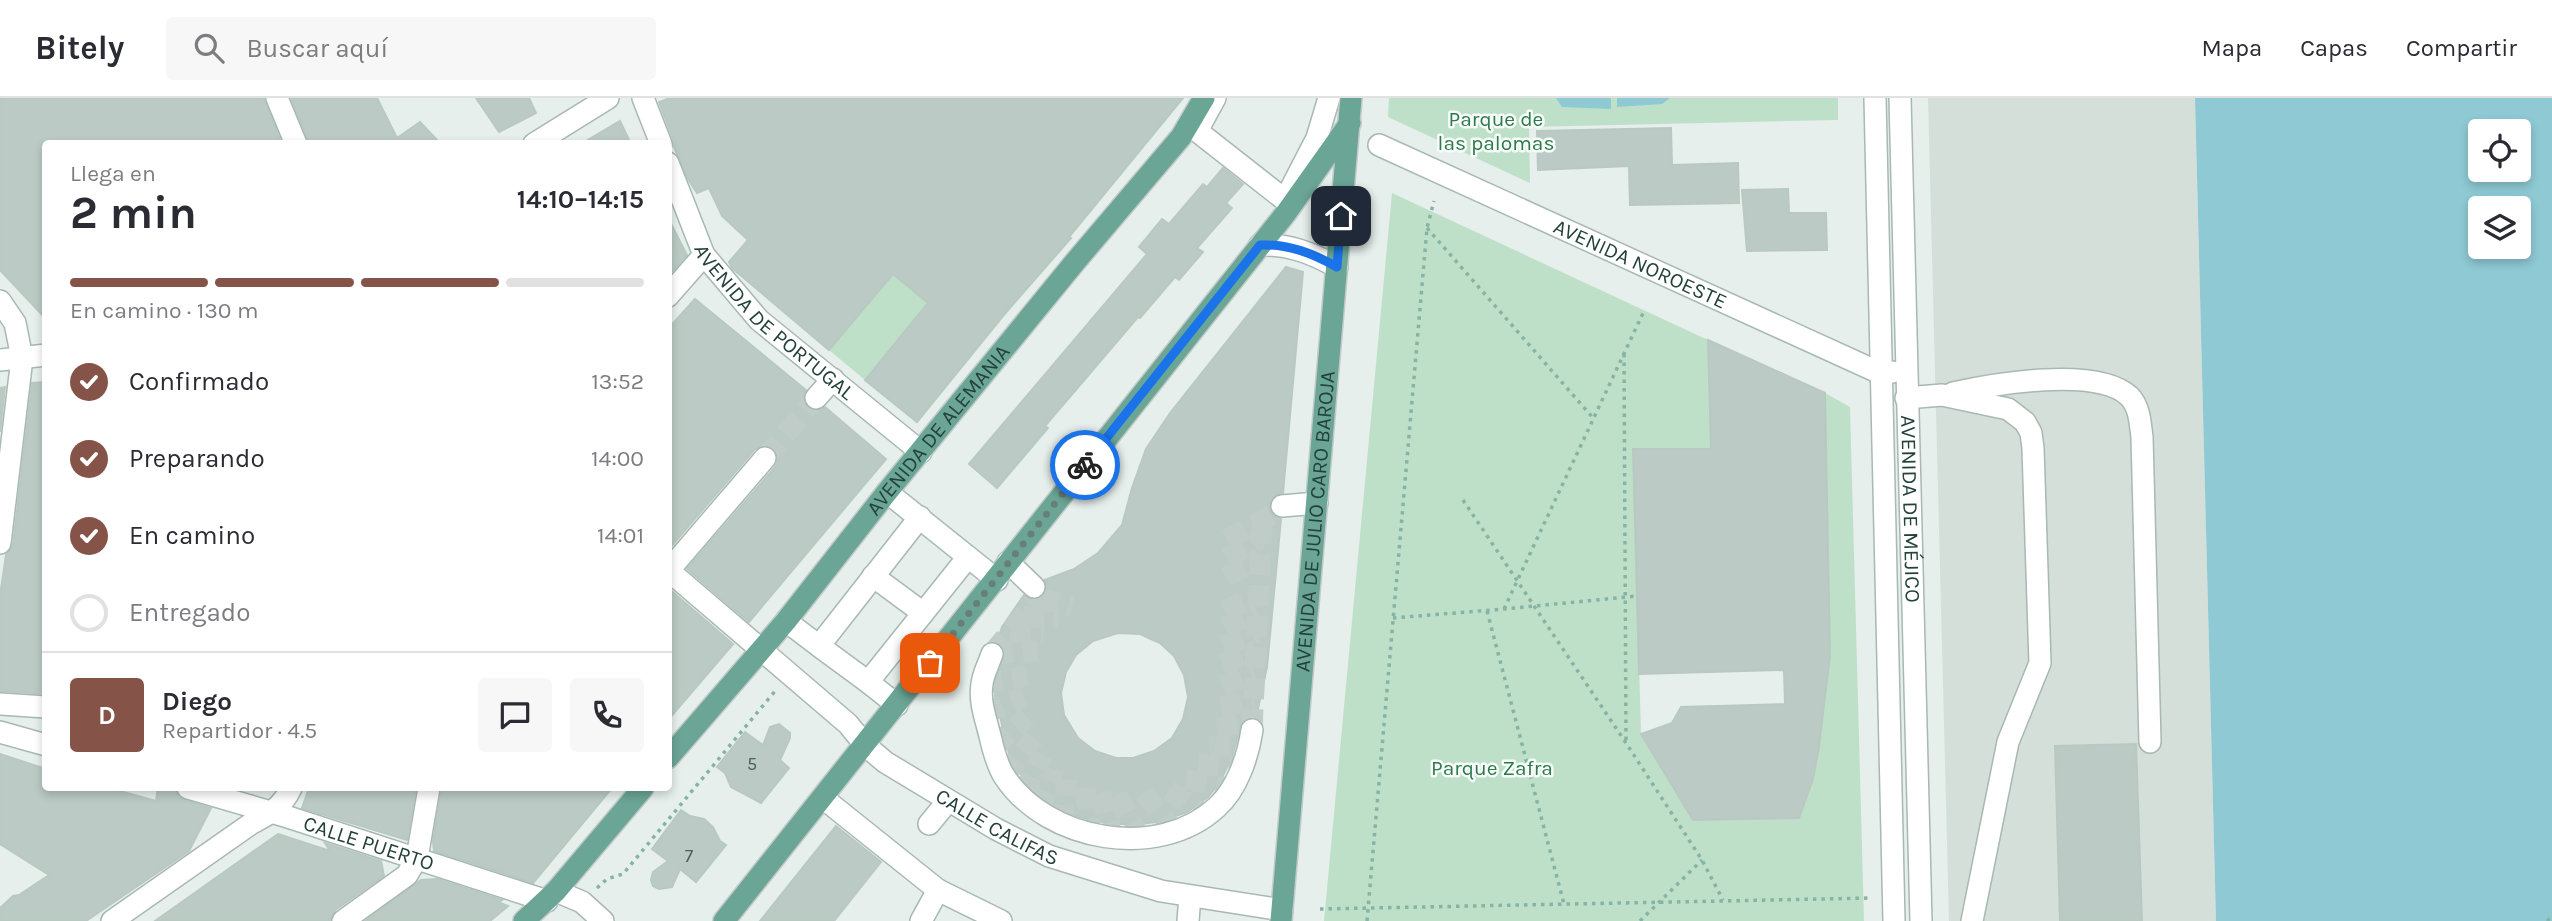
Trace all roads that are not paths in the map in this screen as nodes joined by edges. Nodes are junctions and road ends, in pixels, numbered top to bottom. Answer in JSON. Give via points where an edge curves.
{"nodes":[{"id":1,"x":277,"y":98,"type":"edge"},
{"id":2,"x":608,"y":98,"type":"edge"},
{"id":3,"x":643,"y":98,"type":"edge"},
{"id":4,"x":1204,"y":98,"type":"edge"},
{"id":5,"x":1215,"y":98,"type":"edge"},
{"id":6,"x":1328,"y":98,"type":"edge"},
{"id":7,"x":1351,"y":98,"type":"edge"},
{"id":8,"x":1875,"y":98,"type":"edge"},
{"id":9,"x":1900,"y":98,"type":"edge"},
{"id":10,"x":1350,"y":123,"type":"junction"},
{"id":11,"x":294,"y":140,"type":"edge"},
{"id":12,"x":540,"y":140,"type":"edge"},
{"id":13,"x":659,"y":140,"type":"edge"},
{"id":14,"x":1379,"y":145,"type":"dead end"},
{"id":15,"x":672,"y":173,"type":"edge"},
{"id":16,"x":1260,"y":245,"type":"junction"},
{"id":17,"x":704,"y":255,"type":"junction"},
{"id":18,"x":1337,"y":267,"type":"junction"},
{"id":19,"x":672,"y":291,"type":"edge"},
{"id":20,"x":0,"y":301,"type":"edge"},
{"id":21,"x":42,"y":356,"type":"edge"},
{"id":22,"x":22,"y":358,"type":"junction"},
{"id":23,"x":0,"y":360,"type":"edge"},
{"id":24,"x":1906,"y":372,"type":"junction"},
{"id":25,"x":1880,"y":373,"type":"junction"},
{"id":26,"x":832,"y":379,"type":"junction"},
{"id":27,"x":1941,"y":395,"type":"junction"},
{"id":28,"x":816,"y":398,"type":"tunnel mouth"},
{"id":29,"x":1906,"y":398,"type":"junction"},
{"id":30,"x":921,"y":452,"type":"junction"},
{"id":31,"x":765,"y":458,"type":"tunnel mouth"},
{"id":32,"x":887,"y":492,"type":"junction"},
{"id":33,"x":1317,"y":503,"type":"junction"},
{"id":34,"x":1282,"y":506,"type":"tunnel mouth"},
{"id":35,"x":920,"y":517,"type":"junction"},
{"id":36,"x":0,"y":543,"type":"edge"},
{"id":37,"x":968,"y":557,"type":"junction"},
{"id":38,"x":672,"y":566,"type":"edge"},
{"id":39,"x":1002,"y":571,"type":"junction"},
{"id":40,"x":672,"y":573,"type":"edge"},
{"id":41,"x":873,"y":576,"type":"junction"},
{"id":42,"x":1034,"y":587,"type":"tunnel mouth"},
{"id":43,"x":923,"y":613,"type":"junction"},
{"id":44,"x":786,"y":621,"type":"junction"},
{"id":45,"x":818,"y":646,"type":"junction"},
{"id":46,"x":761,"y":650,"type":"junction"},
{"id":47,"x":992,"y":654,"type":"dead end"},
{"id":48,"x":868,"y":682,"type":"junction"},
{"id":49,"x":0,"y":704,"type":"edge"},
{"id":50,"x":897,"y":705,"type":"junction"},
{"id":51,"x":42,"y":707,"type":"edge"},
{"id":52,"x":1252,"y":730,"type":"tunnel mouth"},
{"id":53,"x":0,"y":732,"type":"edge"},
{"id":54,"x":2150,"y":742,"type":"dead end"},
{"id":55,"x":42,"y":744,"type":"edge"},
{"id":56,"x":864,"y":746,"type":"junction"},
{"id":57,"x":672,"y":753,"type":"edge"},
{"id":58,"x":199,"y":791,"type":"edge"},
{"id":59,"x":290,"y":791,"type":"edge"},
{"id":60,"x":428,"y":791,"type":"edge"},
{"id":61,"x":640,"y":791,"type":"edge"},
{"id":62,"x":823,"y":798,"type":"junction"},
{"id":63,"x":948,"y":801,"type":"junction"},
{"id":64,"x":273,"y":812,"type":"junction"},
{"id":65,"x":929,"y":824,"type":"dead end"},
{"id":66,"x":417,"y":858,"type":"junction"},
{"id":67,"x":938,"y":890,"type":"junction"},
{"id":68,"x":551,"y":896,"type":"junction"},
{"id":69,"x":1190,"y":896,"type":"junction"},
{"id":70,"x":1281,"y":915,"type":"edge"},
{"id":71,"x":112,"y":921,"type":"edge"},
{"id":72,"x":343,"y":921,"type":"edge"},
{"id":73,"x":524,"y":921,"type":"edge"},
{"id":74,"x":603,"y":921,"type":"edge"},
{"id":75,"x":724,"y":921,"type":"edge"},
{"id":76,"x":921,"y":921,"type":"edge"},
{"id":77,"x":1001,"y":921,"type":"edge"},
{"id":78,"x":1188,"y":921,"type":"edge"},
{"id":79,"x":1894,"y":921,"type":"edge"},
{"id":80,"x":1921,"y":921,"type":"edge"},
{"id":81,"x":1972,"y":921,"type":"edge"}],
"edges":[{"from":1,"to":11,"type":"street"},
{"from":2,"to":12,"type":"street"},
{"from":3,"to":13,"type":"street"},
{"from":4,"to":30,"type":"main road","name":"AVENIDA DE ALEMANIA","via":[[1181,137]]},
{"from":5,"to":6,"type":"street","via":[[1197,131],[1285,200],[1317,138]]},
{"from":7,"to":10,"type":"main road","name":"AVENIDA DE JULIO CARO BAROJA"},
{"from":8,"to":25,"type":"street","name":"AVENIDA DE MÉJICO"},
{"from":9,"to":24,"type":"street","name":"AVENIDA DE MÉJICO"},
{"from":10,"to":16,"type":"main road"},
{"from":10,"to":18,"type":"main road","name":"AVENIDA DE JULIO CARO BAROJA"},
{"from":14,"to":25,"type":"street","name":"AVENIDA NOROESTE"},
{"from":15,"to":17,"type":"street","name":"AVENIDA DE PORTUGAL"},
{"from":16,"to":18,"type":"street","via":[[1294,248]]},
{"from":16,"to":39,"type":"main road"},
{"from":17,"to":19,"type":"street"},
{"from":17,"to":26,"type":"street","name":"AVENIDA DE PORTUGAL","via":[[759,320]]},
{"from":18,"to":33,"type":"main road","name":"AVENIDA DE JULIO CARO BAROJA"},
{"from":20,"to":22,"type":"street","via":[[15,323]]},
{"from":21,"to":22,"type":"street"},
{"from":22,"to":23,"type":"street"},
{"from":22,"to":36,"type":"street"},
{"from":24,"to":25,"type":"street","name":"AVENIDA NOROESTE"},
{"from":24,"to":29,"type":"street","name":"AVENIDA DE MÉJICO"},
{"from":25,"to":79,"type":"street","name":"AVENIDA DE MÉJICO"},
{"from":26,"to":28,"type":"street"},
{"from":26,"to":30,"type":"street","name":"AVENIDA DE PORTUGAL"},
{"from":27,"to":29,"type":"street"},
{"from":27,"to":54,"type":"street","via":[[1994,384],[2087,380],[2119,389],[2135,404],[2142,437]]},
{"from":27,"to":81,"type":"street","via":[[2016,413],[2031,433],[2036,483],[2040,663],[2008,742]]},
{"from":29,"to":80,"type":"street","name":"AVENIDA DE MÉJICO"},
{"from":30,"to":32,"type":"main road","name":"AVENIDA DE ALEMANIA"},
{"from":31,"to":38,"type":"street"},
{"from":32,"to":35,"type":"street"},
{"from":32,"to":44,"type":"main road","name":"AVENIDA DE ALEMANIA"},
{"from":33,"to":34,"type":"street"},
{"from":33,"to":70,"type":"main road","name":"AVENIDA DE JULIO CARO BAROJA"},
{"from":35,"to":37,"type":"street"},
{"from":35,"to":41,"type":"street"},
{"from":37,"to":39,"type":"street"},
{"from":37,"to":43,"type":"street"},
{"from":39,"to":42,"type":"street"},
{"from":39,"to":50,"type":"main road"},
{"from":40,"to":46,"type":"street","name":"CALLE CALIFAS"},
{"from":41,"to":43,"type":"street"},
{"from":41,"to":45,"type":"street"},
{"from":43,"to":48,"type":"street"},
{"from":44,"to":45,"type":"street"},
{"from":44,"to":46,"type":"main road","name":"AVENIDA DE ALEMANIA"},
{"from":45,"to":48,"type":"street"},
{"from":46,"to":56,"type":"street","name":"CALLE CALIFAS","via":[[848,724]]},
{"from":46,"to":57,"type":"main road","name":"AVENIDA DE ALEMANIA"},
{"from":47,"to":52,"type":"street","via":[[982,684],[983,713],[1004,776],[1062,826],[1113,839],[1174,831],[1206,817],[1232,789]]},
{"from":48,"to":50,"type":"street"},
{"from":49,"to":51,"type":"street"},
{"from":50,"to":56,"type":"main road"},
{"from":53,"to":55,"type":"street"},
{"from":56,"to":62,"type":"main road"},
{"from":56,"to":63,"type":"street","name":"CALLE CALIFAS"},
{"from":58,"to":64,"type":"street","name":"CALLE PUERTO"},
{"from":59,"to":64,"type":"street"},
{"from":60,"to":66,"type":"street"},
{"from":61,"to":68,"type":"main road"},
{"from":62,"to":67,"type":"street"},
{"from":62,"to":75,"type":"main road"},
{"from":63,"to":65,"type":"street"},
{"from":63,"to":69,"type":"street","name":"CALLE CALIFAS","via":[[1049,856]]},
{"from":64,"to":66,"type":"street","name":"CALLE PUERTO"},
{"from":64,"to":71,"type":"street"},
{"from":66,"to":68,"type":"street","name":"CALLE PUERTO"},
{"from":66,"to":72,"type":"street","via":[[407,875]]},
{"from":67,"to":76,"type":"street"},
{"from":67,"to":77,"type":"street"},
{"from":68,"to":73,"type":"main road"},
{"from":68,"to":74,"type":"street","name":"CALLE PUERTO","via":[[582,902]]},
{"from":69,"to":70,"type":"street","name":"CALLE CALIFAS"},
{"from":69,"to":78,"type":"street"}]}
